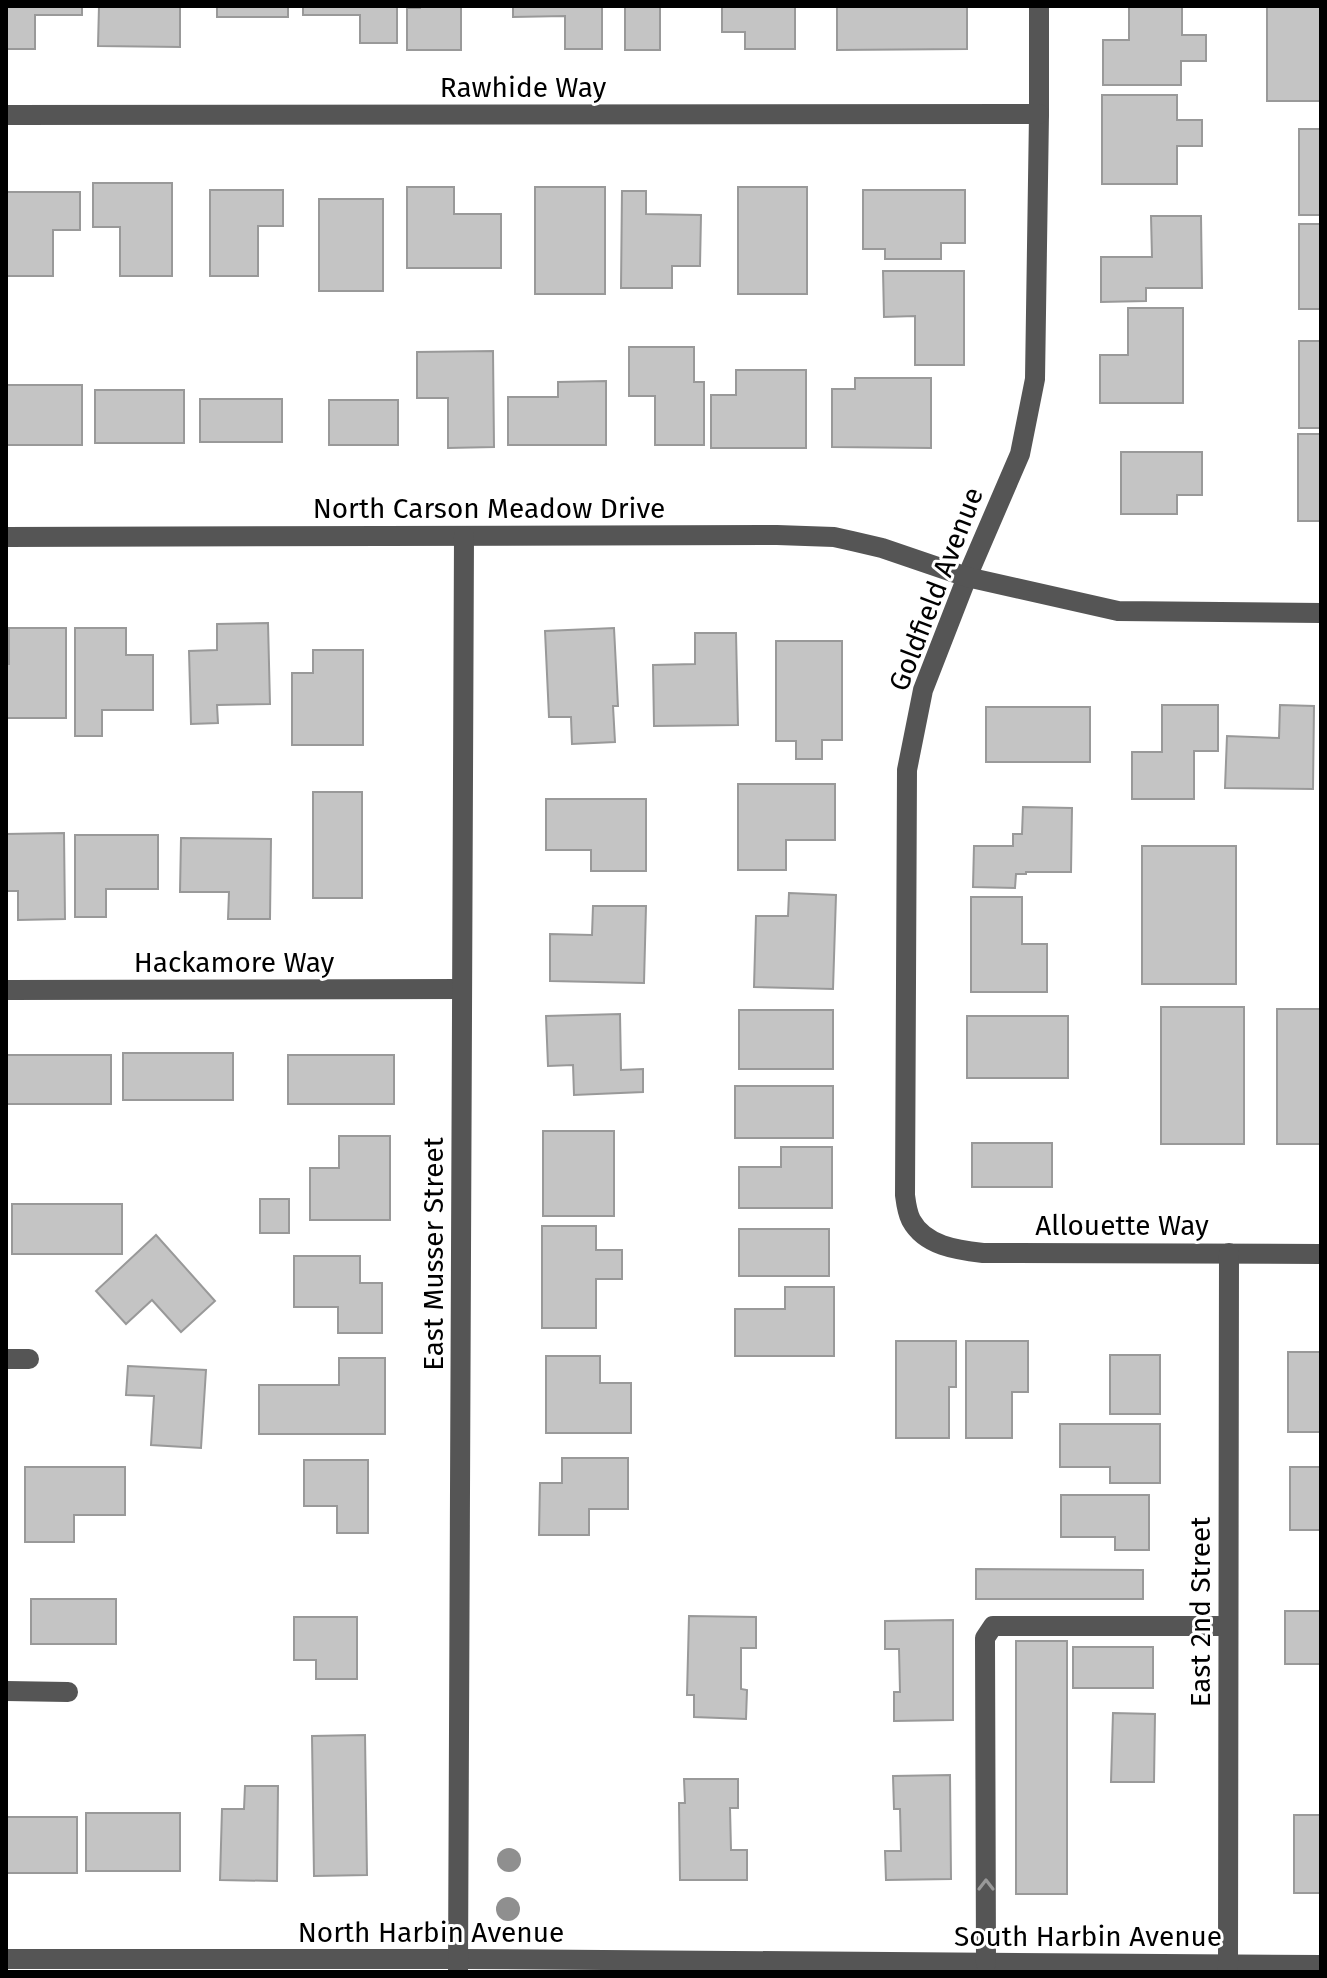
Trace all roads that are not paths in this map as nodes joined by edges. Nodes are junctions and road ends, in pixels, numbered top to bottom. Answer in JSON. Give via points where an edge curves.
{"nodes":[{"id":1,"x":1039,"y":6,"type":"edge"},
{"id":2,"x":1039,"y":114,"type":"junction"},
{"id":3,"x":6,"y":115,"type":"edge"},
{"id":4,"x":464,"y":536,"type":"junction"},
{"id":5,"x":6,"y":537,"type":"edge"},
{"id":6,"x":967,"y":577,"type":"junction"},
{"id":7,"x":1321,"y":613,"type":"edge"},
{"id":8,"x":462,"y":989,"type":"junction"},
{"id":9,"x":6,"y":990,"type":"edge"},
{"id":10,"x":926,"y":1236,"type":"joint"},
{"id":11,"x":1229,"y":1253,"type":"junction"},
{"id":12,"x":1321,"y":1254,"type":"edge"},
{"id":13,"x":6,"y":1359,"type":"edge"},
{"id":14,"x":29,"y":1359,"type":"dead end"},
{"id":15,"x":1228,"y":1626,"type":"junction"},
{"id":16,"x":6,"y":1691,"type":"edge"},
{"id":17,"x":68,"y":1692,"type":"dead end"},
{"id":18,"x":6,"y":1959,"type":"edge"},
{"id":19,"x":855,"y":1962,"type":"joint"},
{"id":20,"x":986,"y":1963,"type":"junction"},
{"id":21,"x":1321,"y":1965,"type":"edge"},
{"id":22,"x":458,"y":1966,"type":"edge"},
{"id":23,"x":1228,"y":1968,"type":"edge"}],
"edges":[{"from":1,"to":2,"type":"street","name":"Goldfield Avenue"},
{"from":2,"to":3,"type":"street","name":"Rawhide Way"},
{"from":2,"to":6,"type":"street","name":"Goldfield Avenue","via":[[1035,379],[1020,454]]},
{"from":4,"to":5,"type":"street","name":"North Carson Meadow Drive"},
{"from":4,"to":6,"type":"street","name":"North Carson Meadow Drive","via":[[834,537]]},
{"from":4,"to":8,"type":"street","name":"East Musser Street"},
{"from":6,"to":7,"type":"street","name":"North Carson Meadow Drive","via":[[1118,611]]},
{"from":6,"to":10,"type":"street","name":"Goldfield Avenue","via":[[923,690],[907,770],[905,1195],[911,1220]]},
{"from":8,"to":9,"type":"street","name":"Hackamore Way"},
{"from":8,"to":22,"type":"street","name":"East Musser Street"},
{"from":10,"to":11,"type":"street","name":"Allouette Way","via":[[950,1248],[983,1253]]},
{"from":11,"to":12,"type":"street","name":"Allouette Way"},
{"from":11,"to":15,"type":"street","name":"East 2nd Street"},
{"from":13,"to":14,"type":"street"},
{"from":20,"to":15,"type":"street","one_way":true,"via":[[985,1638],[993,1626]]},
{"from":15,"to":23,"type":"street","name":"East 2nd Street"},
{"from":16,"to":17,"type":"street"},
{"from":18,"to":22,"type":"street","name":"North Harbin Avenue"},
{"from":19,"to":20,"type":"street","name":"South Harbin Avenue"},
{"from":19,"to":22,"type":"street","name":"North Harbin Avenue"},
{"from":20,"to":23,"type":"street","name":"South Harbin Avenue"},
{"from":21,"to":23,"type":"street","name":"South Harbin Avenue"}]}
